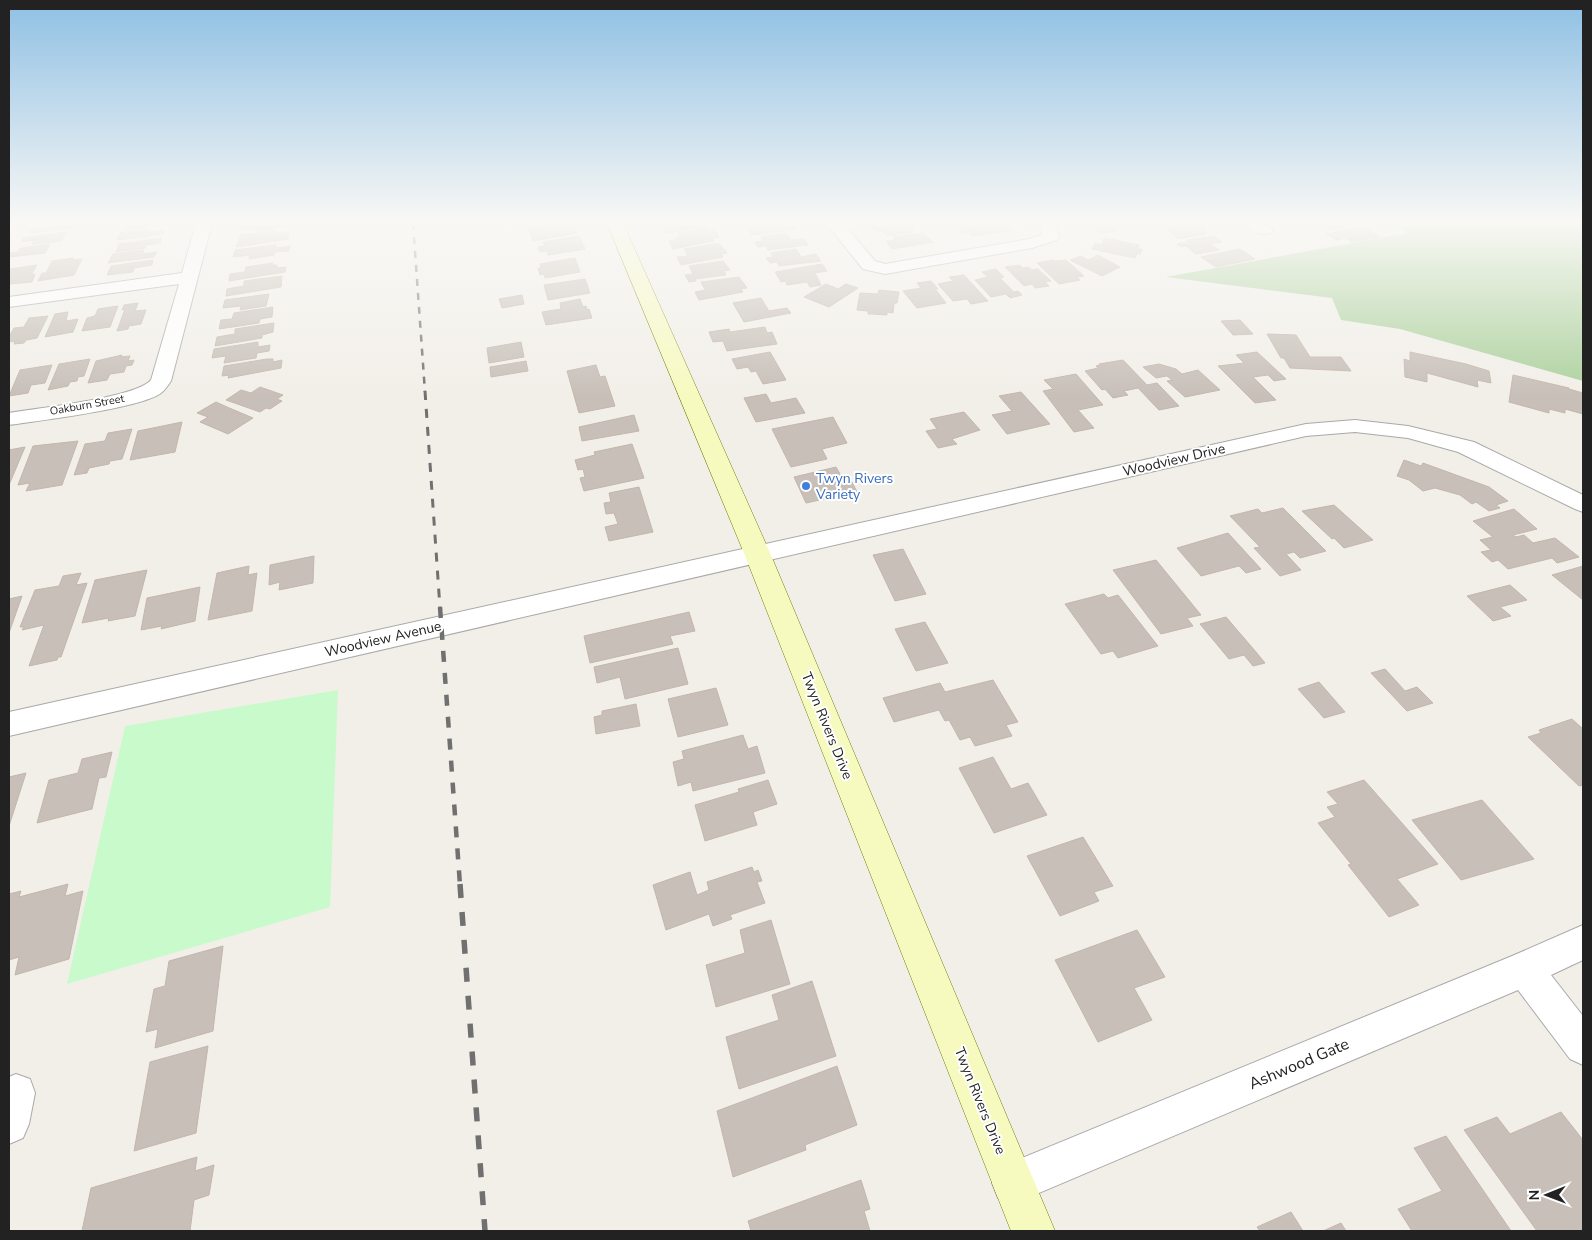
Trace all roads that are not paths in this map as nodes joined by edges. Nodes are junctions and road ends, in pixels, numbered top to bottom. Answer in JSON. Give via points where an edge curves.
{"nodes":[{"id":1,"x":161,"y":281,"type":"edge"},
{"id":2,"x":188,"y":281,"type":"edge"},
{"id":3,"x":640,"y":281,"type":"edge"},
{"id":4,"x":9,"y":302,"type":"edge"},
{"id":5,"x":9,"y":419,"type":"edge"},
{"id":6,"x":1583,"y":504,"type":"edge"},
{"id":7,"x":757,"y":553,"type":"junction"},
{"id":8,"x":9,"y":724,"type":"edge"},
{"id":9,"x":1583,"y":942,"type":"edge"},
{"id":10,"x":1524,"y":969,"type":"junction"},
{"id":11,"x":1583,"y":1046,"type":"edge"},
{"id":12,"x":1013,"y":1183,"type":"junction"},
{"id":13,"x":1033,"y":1231,"type":"edge"}],
"edges":[{"from":1,"to":4,"type":"street"},
{"from":2,"to":5,"type":"street","name":"Oakburn Street","via":[[161,381],[154,388],[128,398]]},
{"from":3,"to":7,"type":"street","name":"Twyn Rivers Drive"},
{"from":6,"to":7,"type":"street","name":"Woodview Drive","via":[[1466,448],[1408,432],[1355,426],[1306,430]]},
{"from":7,"to":8,"type":"street","name":"Woodview Avenue"},
{"from":7,"to":12,"type":"street","name":"Twyn Rivers Drive"},
{"from":9,"to":10,"type":"street","name":"Ashwood Gate"},
{"from":10,"to":11,"type":"street"},
{"from":10,"to":12,"type":"street","name":"Ashwood Gate"},
{"from":12,"to":13,"type":"street","name":"Twyn Rivers Drive"}]}
